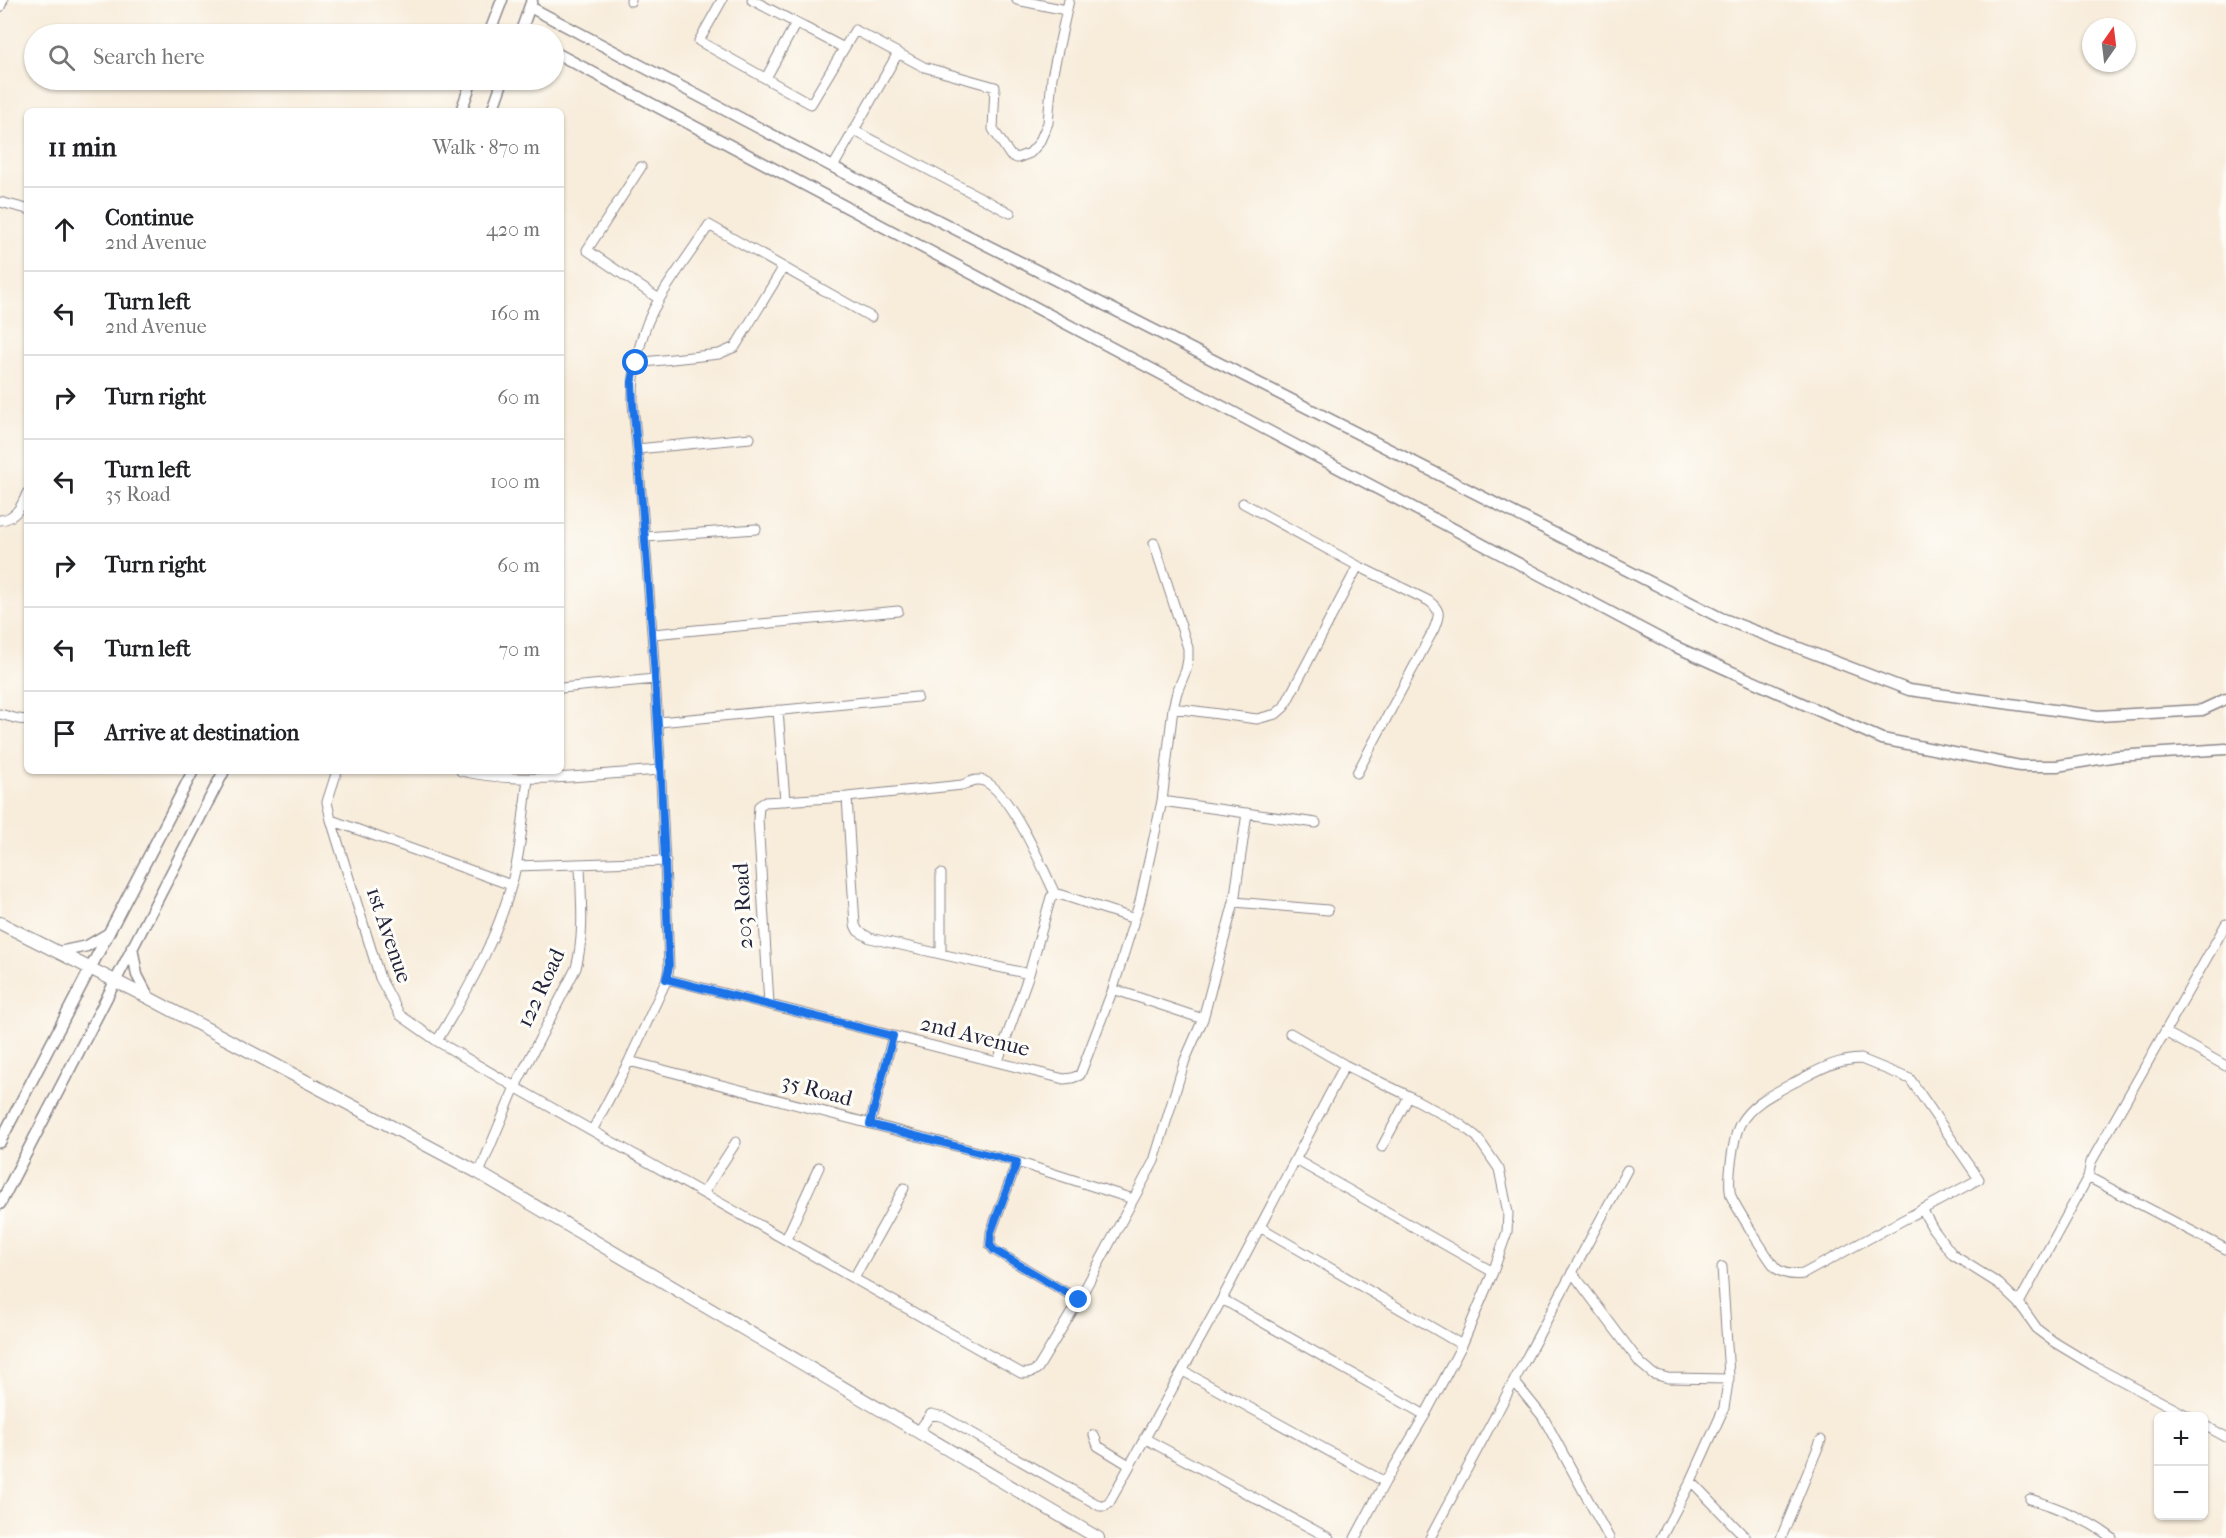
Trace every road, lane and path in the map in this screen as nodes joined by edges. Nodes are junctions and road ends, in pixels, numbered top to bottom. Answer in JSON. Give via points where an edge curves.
{"nodes":[{"id":1,"x":3,"y":0,"type":"edge"},
{"id":2,"x":502,"y":0,"type":"edge"},
{"id":3,"x":722,"y":0,"type":"edge"},
{"id":4,"x":752,"y":0,"type":"edge"},
{"id":5,"x":1017,"y":0,"type":"edge"},
{"id":6,"x":1069,"y":0,"type":"edge"},
{"id":7,"x":531,"y":4,"type":"edge"},
{"id":8,"x":0,"y":7,"type":"edge"},
{"id":9,"x":1066,"y":10,"type":"junction"},
{"id":10,"x":796,"y":23,"type":"junction"},
{"id":11,"x":493,"y":24,"type":"edge"},
{"id":12,"x":524,"y":24,"type":"edge"},
{"id":13,"x":844,"y":48,"type":"junction"},
{"id":14,"x":898,"y":53,"type":"junction"},
{"id":15,"x":564,"y":57,"type":"edge"},
{"id":16,"x":766,"y":78,"type":"junction"},
{"id":17,"x":468,"y":90,"type":"edge"},
{"id":18,"x":499,"y":90,"type":"edge"},
{"id":19,"x":462,"y":108,"type":"edge"},
{"id":20,"x":493,"y":108,"type":"edge"},
{"id":21,"x":853,"y":130,"type":"junction"},
{"id":22,"x":641,"y":167,"type":"dead end"},
{"id":23,"x":833,"y":167,"type":"junction"},
{"id":24,"x":0,"y":202,"type":"edge"},
{"id":25,"x":24,"y":207,"type":"edge"},
{"id":26,"x":1010,"y":213,"type":"dead end"},
{"id":27,"x":783,"y":268,"type":"junction"},
{"id":28,"x":658,"y":299,"type":"junction"},
{"id":29,"x":871,"y":317,"type":"dead end"},
{"id":30,"x":636,"y":363,"type":"junction"},
{"id":31,"x":750,"y":438,"type":"dead end"},
{"id":32,"x":637,"y":449,"type":"junction"},
{"id":33,"x":24,"y":498,"type":"edge"},
{"id":34,"x":1243,"y":503,"type":"dead end"},
{"id":35,"x":16,"y":513,"type":"junction"},
{"id":36,"x":24,"y":516,"type":"edge"},
{"id":37,"x":0,"y":520,"type":"edge"},
{"id":38,"x":756,"y":529,"type":"dead end"},
{"id":39,"x":646,"y":537,"type":"junction"},
{"id":40,"x":1154,"y":543,"type":"dead end"},
{"id":41,"x":1358,"y":566,"type":"junction"},
{"id":42,"x":898,"y":611,"type":"dead end"},
{"id":43,"x":652,"y":634,"type":"junction"},
{"id":44,"x":655,"y":679,"type":"junction"},
{"id":45,"x":564,"y":688,"type":"edge"},
{"id":46,"x":917,"y":697,"type":"dead end"},
{"id":47,"x":2226,"y":699,"type":"edge"},
{"id":48,"x":1173,"y":708,"type":"junction"},
{"id":49,"x":778,"y":710,"type":"junction"},
{"id":50,"x":0,"y":714,"type":"edge"},
{"id":51,"x":24,"y":720,"type":"edge"},
{"id":52,"x":659,"y":722,"type":"junction"},
{"id":53,"x":2226,"y":749,"type":"edge"},
{"id":54,"x":661,"y":770,"type":"junction"},
{"id":55,"x":1357,"y":772,"type":"dead end"},
{"id":56,"x":191,"y":774,"type":"edge"},
{"id":57,"x":222,"y":774,"type":"edge"},
{"id":58,"x":336,"y":774,"type":"edge"},
{"id":59,"x":479,"y":774,"type":"edge"},
{"id":60,"x":528,"y":779,"type":"junction"},
{"id":61,"x":847,"y":797,"type":"junction"},
{"id":62,"x":785,"y":801,"type":"junction"},
{"id":63,"x":1162,"y":801,"type":"junction"},
{"id":64,"x":1247,"y":813,"type":"junction"},
{"id":65,"x":331,"y":820,"type":"junction"},
{"id":66,"x":1316,"y":823,"type":"dead end"},
{"id":67,"x":666,"y":861,"type":"junction"},
{"id":68,"x":580,"y":865,"type":"junction"},
{"id":69,"x":516,"y":866,"type":"junction"},
{"id":70,"x":941,"y":874,"type":"dead end"},
{"id":71,"x":511,"y":885,"type":"junction"},
{"id":72,"x":1055,"y":894,"type":"junction"},
{"id":73,"x":1234,"y":902,"type":"junction"},
{"id":74,"x":1328,"y":910,"type":"dead end"},
{"id":75,"x":1135,"y":919,"type":"junction"},
{"id":76,"x":0,"y":923,"type":"edge"},
{"id":77,"x":2226,"y":924,"type":"edge"},
{"id":78,"x":110,"y":933,"type":"junction"},
{"id":79,"x":132,"y":947,"type":"junction"},
{"id":80,"x":59,"y":952,"type":"junction"},
{"id":81,"x":941,"y":952,"type":"junction"},
{"id":82,"x":91,"y":969,"type":"junction"},
{"id":83,"x":1029,"y":974,"type":"junction"},
{"id":84,"x":666,"y":979,"type":"junction"},
{"id":85,"x":115,"y":982,"type":"junction"},
{"id":86,"x":1113,"y":988,"type":"junction"},
{"id":87,"x":149,"y":998,"type":"junction"},
{"id":88,"x":769,"y":1004,"type":"junction"},
{"id":89,"x":1203,"y":1019,"type":"junction"},
{"id":90,"x":2165,"y":1032,"type":"junction"},
{"id":91,"x":1290,"y":1034,"type":"dead end"},
{"id":92,"x":893,"y":1036,"type":"junction"},
{"id":93,"x":437,"y":1041,"type":"junction"},
{"id":94,"x":629,"y":1061,"type":"junction"},
{"id":95,"x":998,"y":1062,"type":"junction"},
{"id":96,"x":1345,"y":1065,"type":"junction"},
{"id":97,"x":2226,"y":1066,"type":"edge"},
{"id":98,"x":515,"y":1087,"type":"junction"},
{"id":99,"x":1409,"y":1096,"type":"junction"},
{"id":100,"x":870,"y":1124,"type":"junction"},
{"id":101,"x":593,"y":1129,"type":"junction"},
{"id":102,"x":0,"y":1142,"type":"edge"},
{"id":103,"x":736,"y":1142,"type":"dead end"},
{"id":104,"x":1382,"y":1147,"type":"dead end"},
{"id":105,"x":1296,"y":1160,"type":"junction"},
{"id":106,"x":1017,"y":1162,"type":"junction"},
{"id":107,"x":819,"y":1167,"type":"dead end"},
{"id":108,"x":1627,"y":1170,"type":"dead end"},
{"id":109,"x":479,"y":1173,"type":"junction"},
{"id":110,"x":2088,"y":1177,"type":"junction"},
{"id":111,"x":904,"y":1188,"type":"dead end"},
{"id":112,"x":704,"y":1192,"type":"junction"},
{"id":113,"x":1133,"y":1198,"type":"junction"},
{"id":114,"x":0,"y":1204,"type":"edge"},
{"id":115,"x":1922,"y":1209,"type":"junction"},
{"id":116,"x":1260,"y":1227,"type":"junction"},
{"id":117,"x":786,"y":1239,"type":"junction"},
{"id":118,"x":2226,"y":1249,"type":"edge"},
{"id":119,"x":1722,"y":1267,"type":"dead end"},
{"id":120,"x":1493,"y":1272,"type":"junction"},
{"id":121,"x":1572,"y":1272,"type":"junction"},
{"id":122,"x":854,"y":1278,"type":"junction"},
{"id":123,"x":1222,"y":1299,"type":"junction"},
{"id":124,"x":1079,"y":1300,"type":"junction"},
{"id":125,"x":2019,"y":1304,"type":"junction"},
{"id":126,"x":1461,"y":1345,"type":"junction"},
{"id":127,"x":1183,"y":1371,"type":"junction"},
{"id":128,"x":1729,"y":1379,"type":"junction"},
{"id":129,"x":1514,"y":1381,"type":"junction"},
{"id":130,"x":2181,"y":1412,"type":"edge"},
{"id":131,"x":1425,"y":1415,"type":"junction"},
{"id":132,"x":2208,"y":1427,"type":"edge"},
{"id":133,"x":918,"y":1432,"type":"junction"},
{"id":134,"x":1094,"y":1434,"type":"dead end"},
{"id":135,"x":2226,"y":1437,"type":"edge"},
{"id":136,"x":1144,"y":1438,"type":"junction"},
{"id":137,"x":1821,"y":1440,"type":"dead end"},
{"id":138,"x":1129,"y":1465,"type":"junction"},
{"id":139,"x":1691,"y":1480,"type":"junction"},
{"id":140,"x":1385,"y":1482,"type":"junction"},
{"id":141,"x":2030,"y":1499,"type":"dead end"},
{"id":142,"x":1098,"y":1538,"type":"edge"},
{"id":143,"x":1329,"y":1538,"type":"edge"},
{"id":144,"x":1355,"y":1538,"type":"edge"},
{"id":145,"x":1430,"y":1538,"type":"edge"},
{"id":146,"x":1609,"y":1538,"type":"edge"},
{"id":147,"x":1661,"y":1538,"type":"edge"},
{"id":148,"x":1746,"y":1538,"type":"edge"},
{"id":149,"x":1780,"y":1538,"type":"edge"},
{"id":150,"x":2112,"y":1538,"type":"edge"}],
"edges":[{"from":1,"to":8,"type":"street"},
{"from":2,"to":11,"type":"street"},
{"from":3,"to":16,"type":"street","via":[[699,41]]},
{"from":4,"to":10,"type":"street"},
{"from":5,"to":9,"type":"street"},
{"from":6,"to":9,"type":"street"},
{"from":7,"to":12,"type":"street"},
{"from":7,"to":23,"type":"street"},
{"from":9,"to":14,"type":"street","via":[[1052,76],[1048,123],[1039,143],[1030,153],[1017,158],[1010,155],[993,129],[995,87],[924,67]]},
{"from":10,"to":13,"type":"street"},
{"from":10,"to":16,"type":"street"},
{"from":13,"to":14,"type":"street","via":[[855,30]]},
{"from":13,"to":16,"type":"street","via":[[811,104]]},
{"from":14,"to":21,"type":"street"},
{"from":15,"to":53,"type":"street","via":[[1674,645],[1882,739],[2020,766],[2057,766],[2118,756]]},
{"from":17,"to":19,"type":"street"},
{"from":18,"to":20,"type":"street"},
{"from":21,"to":23,"type":"street"},
{"from":21,"to":26,"type":"street"},
{"from":22,"to":28,"type":"street","via":[[587,250]]},
{"from":23,"to":47,"type":"street","via":[[1721,618],[1908,690],[2098,716],[2202,710]]},
{"from":24,"to":25,"type":"street"},
{"from":27,"to":28,"type":"street","via":[[709,225]]},
{"from":27,"to":29,"type":"street"},
{"from":27,"to":30,"type":"street","via":[[735,347],[719,354]]},
{"from":28,"to":30,"type":"street"},
{"from":30,"to":32,"type":"street","via":[[632,382]]},
{"from":31,"to":32,"type":"street"},
{"from":32,"to":39,"type":"street"},
{"from":33,"to":35,"type":"street"},
{"from":34,"to":41,"type":"street"},
{"from":35,"to":36,"type":"street"},
{"from":35,"to":37,"type":"street"},
{"from":38,"to":39,"type":"street"},
{"from":39,"to":43,"type":"street"},
{"from":40,"to":48,"type":"street","via":[[1188,648]]},
{"from":41,"to":48,"type":"street","via":[[1284,707],[1276,714],[1257,719]]},
{"from":41,"to":55,"type":"street","via":[[1429,601],[1437,607],[1439,616]]},
{"from":42,"to":43,"type":"street"},
{"from":43,"to":44,"type":"street"},
{"from":44,"to":45,"type":"street"},
{"from":44,"to":52,"type":"street"},
{"from":46,"to":49,"type":"street"},
{"from":48,"to":63,"type":"street"},
{"from":49,"to":52,"type":"street"},
{"from":49,"to":62,"type":"street"},
{"from":50,"to":51,"type":"street"},
{"from":52,"to":54,"type":"street"},
{"from":54,"to":60,"type":"street"},
{"from":54,"to":67,"type":"street"},
{"from":56,"to":78,"type":"street"},
{"from":57,"to":79,"type":"street"},
{"from":58,"to":65,"type":"street","name":"1st Avenue","via":[[327,802]]},
{"from":59,"to":60,"type":"street"},
{"from":60,"to":69,"type":"street"},
{"from":61,"to":62,"type":"street"},
{"from":61,"to":72,"type":"street","via":[[962,785],[975,779],[985,781],[997,790],[1018,821]]},
{"from":61,"to":81,"type":"street","via":[[858,931],[870,938]]},
{"from":62,"to":88,"type":"street","name":"203 Road","via":[[759,806]]},
{"from":63,"to":64,"type":"street"},
{"from":63,"to":75,"type":"street"},
{"from":64,"to":66,"type":"street"},
{"from":64,"to":73,"type":"street"},
{"from":65,"to":71,"type":"street"},
{"from":65,"to":93,"type":"street","name":"1st Avenue","via":[[380,978],[400,1016]]},
{"from":67,"to":68,"type":"street"},
{"from":67,"to":84,"type":"street"},
{"from":68,"to":69,"type":"street"},
{"from":68,"to":98,"type":"street","name":"122 Road","via":[[581,930],[576,968]]},
{"from":69,"to":71,"type":"street"},
{"from":70,"to":81,"type":"street"},
{"from":71,"to":93,"type":"street","via":[[489,945]]},
{"from":72,"to":75,"type":"street"},
{"from":72,"to":83,"type":"street"},
{"from":73,"to":74,"type":"street"},
{"from":73,"to":89,"type":"street"},
{"from":75,"to":86,"type":"street"},
{"from":76,"to":80,"type":"main road"},
{"from":77,"to":90,"type":"street"},
{"from":78,"to":80,"type":"street","via":[[87,946]]},
{"from":78,"to":82,"type":"street"},
{"from":79,"to":85,"type":"street"},
{"from":79,"to":87,"type":"street","via":[[137,975]]},
{"from":80,"to":82,"type":"main road"},
{"from":81,"to":83,"type":"street"},
{"from":82,"to":85,"type":"main road"},
{"from":82,"to":102,"type":"street"},
{"from":83,"to":95,"type":"street"},
{"from":84,"to":88,"type":"street","name":"2nd Avenue"},
{"from":84,"to":94,"type":"street"},
{"from":85,"to":87,"type":"main road"},
{"from":85,"to":114,"type":"street"},
{"from":86,"to":89,"type":"street"},
{"from":86,"to":95,"type":"street","name":"2nd Avenue","via":[[1080,1075],[1064,1079]]},
{"from":87,"to":109,"type":"main road"},
{"from":88,"to":92,"type":"street","name":"2nd Avenue"},
{"from":89,"to":113,"type":"street","via":[[1185,1060],[1154,1161]]},
{"from":90,"to":97,"type":"street"},
{"from":90,"to":110,"type":"street","via":[[2091,1162]]},
{"from":91,"to":96,"type":"street"},
{"from":92,"to":95,"type":"street","name":"2nd Avenue"},
{"from":92,"to":100,"type":"street"},
{"from":93,"to":98,"type":"street","name":"1st Avenue"},
{"from":94,"to":100,"type":"street","name":"35 Road"},
{"from":94,"to":101,"type":"street"},
{"from":96,"to":99,"type":"street"},
{"from":96,"to":105,"type":"street"},
{"from":98,"to":101,"type":"street","name":"1st Avenue"},
{"from":98,"to":109,"type":"street","name":"122 Road"},
{"from":99,"to":104,"type":"street"},
{"from":99,"to":120,"type":"street","via":[[1477,1137],[1499,1169],[1508,1213],[1507,1232]]},
{"from":100,"to":106,"type":"street","name":"35 Road"},
{"from":101,"to":112,"type":"street","name":"1st Avenue"},
{"from":103,"to":112,"type":"street"},
{"from":105,"to":116,"type":"street"},
{"from":105,"to":120,"type":"street"},
{"from":106,"to":113,"type":"street","name":"35 Road"},
{"from":106,"to":124,"type":"street","via":[[991,1232],[990,1245]]},
{"from":107,"to":117,"type":"street"},
{"from":108,"to":121,"type":"street"},
{"from":109,"to":133,"type":"main road"},
{"from":110,"to":118,"type":"street"},
{"from":110,"to":125,"type":"street"},
{"from":111,"to":122,"type":"street"},
{"from":112,"to":117,"type":"street","name":"1st Avenue"},
{"from":113,"to":124,"type":"street"},
{"from":115,"to":115,"type":"street","via":[[1979,1179],[1910,1079],[1861,1059],[1827,1064],[1760,1100],[1741,1123],[1732,1143],[1731,1195],[1767,1257],[1785,1273],[1803,1274]]},
{"from":115,"to":125,"type":"street","via":[[1953,1255],[1999,1284]]},
{"from":116,"to":123,"type":"street"},
{"from":116,"to":126,"type":"street"},
{"from":117,"to":122,"type":"street","name":"1st Avenue"},
{"from":119,"to":128,"type":"street"},
{"from":120,"to":126,"type":"street"},
{"from":121,"to":128,"type":"street","via":[[1640,1363],[1653,1374],[1668,1378]]},
{"from":121,"to":129,"type":"street"},
{"from":122,"to":124,"type":"street","name":"1st Avenue","via":[[1028,1373],[1038,1368]]},
{"from":123,"to":127,"type":"street"},
{"from":123,"to":131,"type":"street"},
{"from":125,"to":130,"type":"street","via":[[2038,1330],[2054,1342]]},
{"from":126,"to":131,"type":"street"},
{"from":127,"to":136,"type":"street"},
{"from":127,"to":140,"type":"street"},
{"from":128,"to":139,"type":"street","via":[[1724,1408]]},
{"from":129,"to":145,"type":"street"},
{"from":129,"to":146,"type":"street","via":[[1543,1417]]},
{"from":131,"to":140,"type":"street"},
{"from":132,"to":135,"type":"street"},
{"from":133,"to":138,"type":"street","via":[[931,1413],[944,1417],[1100,1506],[1109,1503]]},
{"from":133,"to":142,"type":"main road"},
{"from":134,"to":138,"type":"street","via":[[1098,1446]]},
{"from":136,"to":138,"type":"street"},
{"from":136,"to":143,"type":"street"},
{"from":137,"to":149,"type":"street"},
{"from":139,"to":147,"type":"street"},
{"from":139,"to":148,"type":"street"},
{"from":140,"to":144,"type":"street"},
{"from":141,"to":150,"type":"street","via":[[2064,1510]]}]}
